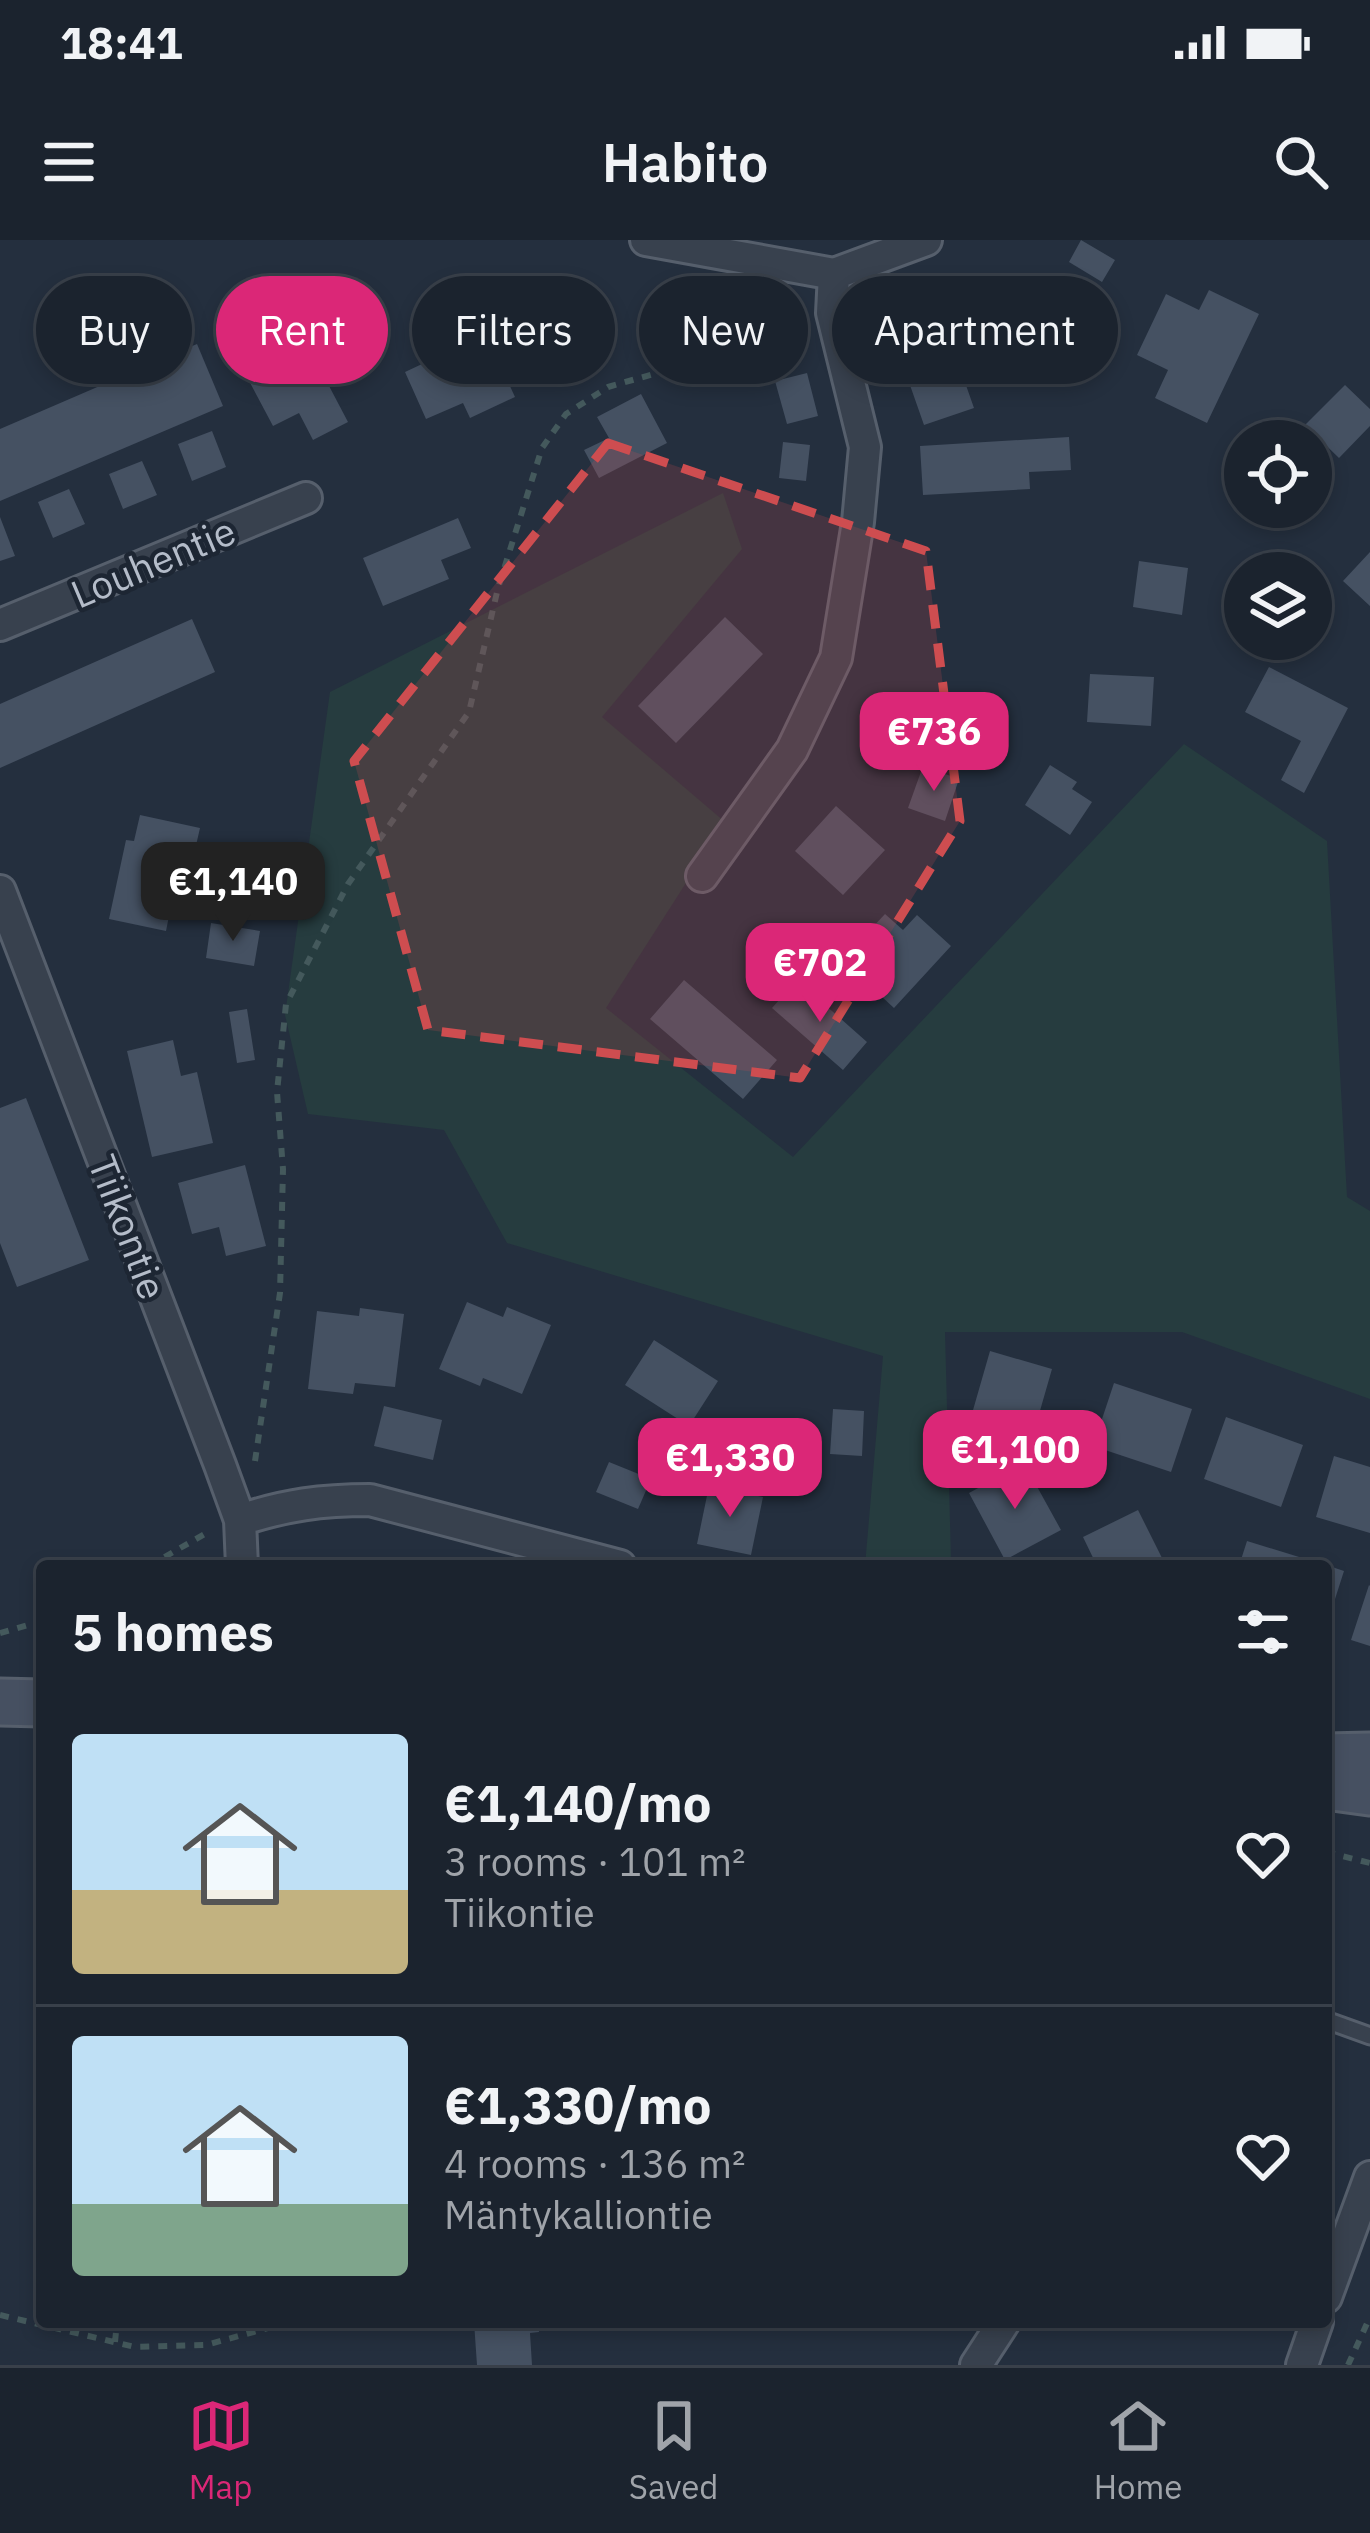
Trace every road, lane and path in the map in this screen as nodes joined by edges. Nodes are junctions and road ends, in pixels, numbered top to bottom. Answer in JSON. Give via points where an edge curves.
{"nodes":[{"id":1,"x":646,"y":240,"type":"edge"},
{"id":2,"x":926,"y":240,"type":"edge"},
{"id":3,"x":834,"y":274,"type":"joint"},
{"id":4,"x":832,"y":313,"type":"edge"},
{"id":5,"x":849,"y":384,"type":"edge"},
{"id":6,"x":306,"y":499,"type":"dead end"},
{"id":7,"x":0,"y":625,"type":"edge"},
{"id":8,"x":702,"y":876,"type":"dead end"},
{"id":9,"x":0,"y":891,"type":"edge"},
{"id":10,"x":247,"y":1518,"type":"junction"},
{"id":11,"x":160,"y":1560,"type":"edge"},
{"id":12,"x":243,"y":1560,"type":"edge"},
{"id":13,"x":597,"y":1560,"type":"edge"},
{"id":14,"x":36,"y":1623,"type":"edge"},
{"id":15,"x":0,"y":1633,"type":"edge"},
{"id":16,"x":0,"y":1702,"type":"edge"},
{"id":17,"x":36,"y":1703,"type":"edge"},
{"id":18,"x":1332,"y":1756,"type":"edge"},
{"id":19,"x":1370,"y":1756,"type":"edge"},
{"id":20,"x":1332,"y":1787,"type":"edge"},
{"id":21,"x":1370,"y":1792,"type":"edge"},
{"id":22,"x":1370,"y":1848,"type":"edge"},
{"id":23,"x":1332,"y":1853,"type":"edge"},
{"id":24,"x":1369,"y":1862,"type":"edge"},
{"id":25,"x":1332,"y":2022,"type":"edge"},
{"id":26,"x":1370,"y":2036,"type":"edge"},
{"id":27,"x":1370,"y":2177,"type":"edge"},
{"id":28,"x":1332,"y":2280,"type":"edge"},
{"id":29,"x":0,"y":2315,"type":"edge"},
{"id":30,"x":1370,"y":2317,"type":"edge"},
{"id":31,"x":36,"y":2323,"type":"edge"},
{"id":32,"x":55,"y":2328,"type":"edge"},
{"id":33,"x":116,"y":2328,"type":"edge"},
{"id":34,"x":268,"y":2328,"type":"edge"},
{"id":35,"x":1000,"y":2328,"type":"edge"},
{"id":36,"x":1314,"y":2328,"type":"edge"},
{"id":37,"x":115,"y":2342,"type":"junction"},
{"id":38,"x":976,"y":2365,"type":"edge"},
{"id":39,"x":1302,"y":2365,"type":"edge"},
{"id":40,"x":1348,"y":2365,"type":"edge"}],
"edges":[{"from":1,"to":3,"type":"street"},
{"from":2,"to":3,"type":"street"},
{"from":4,"to":10,"type":"path","via":[[608,388],[566,414],[542,448],[469,712],[348,884],[286,1004],[277,1092],[280,1293]]},
{"from":5,"to":8,"type":"street","via":[[865,447],[836,658],[793,750]]},
{"from":6,"to":7,"type":"street","name":"Louhentie"},
{"from":9,"to":10,"type":"street","name":"Tiikontie"},
{"from":10,"to":11,"type":"path"},
{"from":10,"to":12,"type":"street","name":"Tiikontie"},
{"from":10,"to":13,"type":"street","via":[[277,1507],[370,1500]]},
{"from":14,"to":15,"type":"path"},
{"from":16,"to":17,"type":"main road"},
{"from":18,"to":19,"type":"main road"},
{"from":20,"to":21,"type":"main road"},
{"from":22,"to":24,"type":"path"},
{"from":23,"to":24,"type":"path"},
{"from":25,"to":26,"type":"lane"},
{"from":27,"to":28,"type":"street"},
{"from":29,"to":31,"type":"path"},
{"from":30,"to":40,"type":"path"},
{"from":32,"to":37,"type":"path"},
{"from":33,"to":37,"type":"path"},
{"from":34,"to":37,"type":"path","via":[[206,2345]]},
{"from":35,"to":38,"type":"street"},
{"from":36,"to":39,"type":"street"}]}
